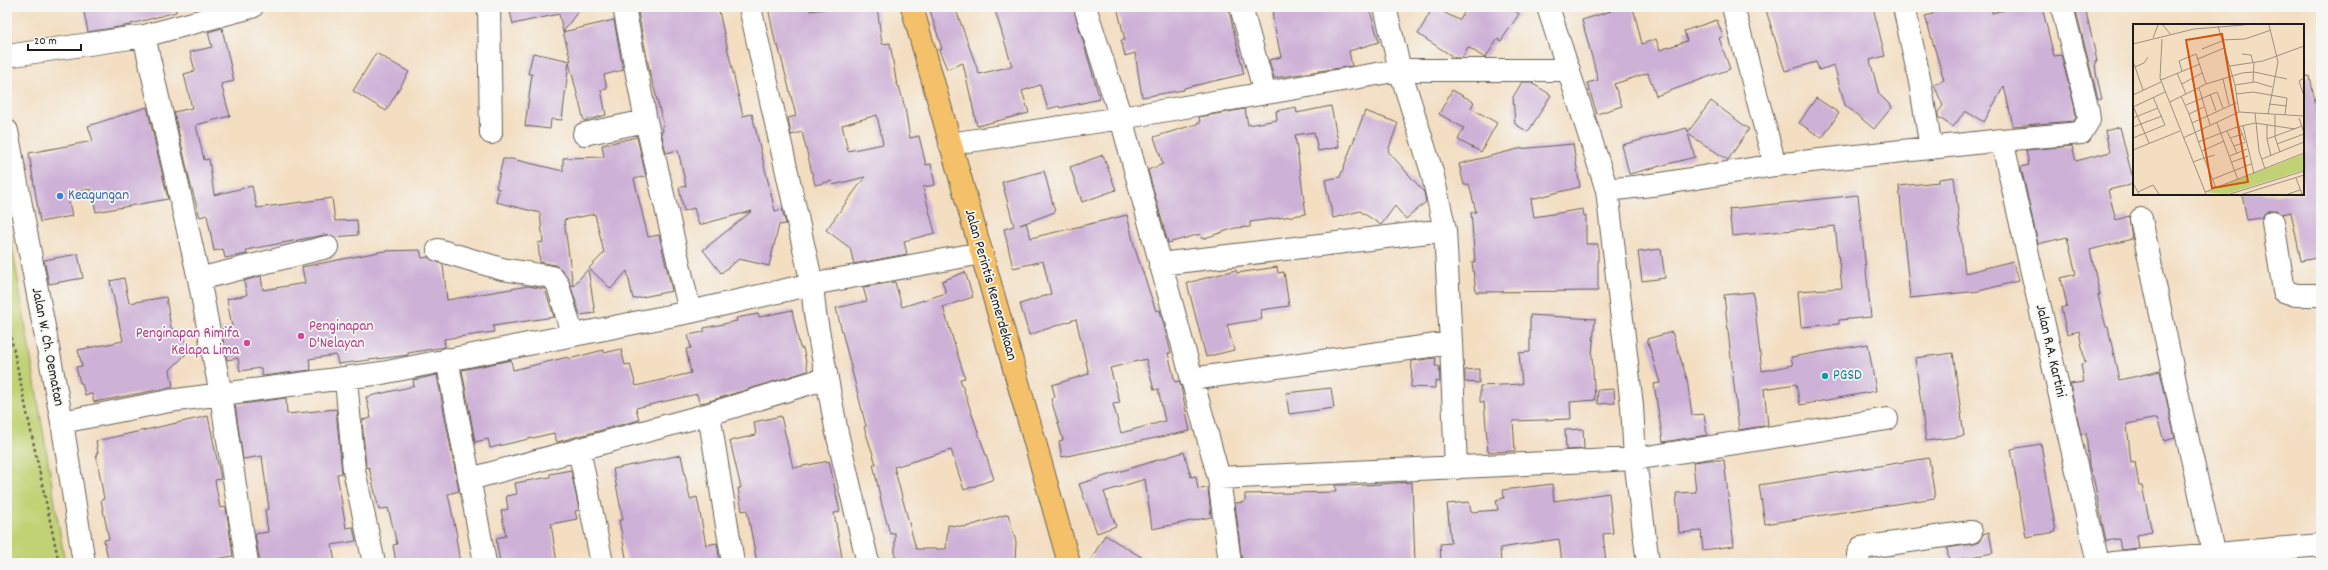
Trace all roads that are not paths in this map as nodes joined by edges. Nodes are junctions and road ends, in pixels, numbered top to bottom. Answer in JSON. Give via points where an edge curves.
{"nodes":[{"id":1,"x":252,"y":7,"type":"edge"},
{"id":2,"x":489,"y":7,"type":"edge"},
{"id":3,"x":624,"y":7,"type":"edge"},
{"id":4,"x":750,"y":7,"type":"edge"},
{"id":5,"x":912,"y":7,"type":"edge"},
{"id":6,"x":1085,"y":7,"type":"edge"},
{"id":7,"x":1241,"y":7,"type":"edge"},
{"id":8,"x":1385,"y":7,"type":"edge"},
{"id":9,"x":1548,"y":7,"type":"edge"},
{"id":10,"x":1733,"y":7,"type":"edge"},
{"id":11,"x":1904,"y":7,"type":"edge"},
{"id":12,"x":2062,"y":7,"type":"edge"},
{"id":13,"x":144,"y":36,"type":"junction"},
{"id":14,"x":7,"y":56,"type":"edge"},
{"id":15,"x":1400,"y":70,"type":"junction"},
{"id":16,"x":1569,"y":70,"type":"junction"},
{"id":17,"x":1265,"y":93,"type":"junction"},
{"id":18,"x":1121,"y":118,"type":"junction"},
{"id":19,"x":646,"y":121,"type":"junction"},
{"id":20,"x":7,"y":131,"type":"edge"},
{"id":21,"x":491,"y":133,"type":"dead end"},
{"id":22,"x":584,"y":134,"type":"dead end"},
{"id":23,"x":2002,"y":140,"type":"junction"},
{"id":24,"x":950,"y":144,"type":"junction"},
{"id":25,"x":1931,"y":148,"type":"junction"},
{"id":26,"x":1775,"y":165,"type":"junction"},
{"id":27,"x":1607,"y":190,"type":"junction"},
{"id":28,"x":2142,"y":219,"type":"dead end"},
{"id":29,"x":2273,"y":222,"type":"dead end"},
{"id":30,"x":1445,"y":230,"type":"junction"},
{"id":31,"x":326,"y":247,"type":"dead end"},
{"id":32,"x":438,"y":250,"type":"dead end"},
{"id":33,"x":982,"y":253,"type":"junction"},
{"id":34,"x":1160,"y":264,"type":"junction"},
{"id":35,"x":199,"y":279,"type":"junction"},
{"id":36,"x":812,"y":284,"type":"junction"},
{"id":37,"x":2321,"y":295,"type":"edge"},
{"id":38,"x":690,"y":312,"type":"junction"},
{"id":39,"x":572,"y":334,"type":"junction"},
{"id":40,"x":1450,"y":343,"type":"junction"},
{"id":41,"x":447,"y":359,"type":"junction"},
{"id":42,"x":827,"y":378,"type":"junction"},
{"id":43,"x":346,"y":379,"type":"junction"},
{"id":44,"x":1191,"y":379,"type":"junction"},
{"id":45,"x":221,"y":395,"type":"junction"},
{"id":46,"x":709,"y":414,"type":"junction"},
{"id":47,"x":1887,"y":419,"type":"dead end"},
{"id":48,"x":62,"y":422,"type":"junction"},
{"id":49,"x":579,"y":449,"type":"junction"},
{"id":50,"x":1635,"y":459,"type":"junction"},
{"id":51,"x":1456,"y":468,"type":"junction"},
{"id":52,"x":1219,"y":478,"type":"junction"},
{"id":53,"x":470,"y":479,"type":"junction"},
{"id":54,"x":1971,"y":532,"type":"dead end"},
{"id":55,"x":2321,"y":546,"type":"edge"},
{"id":56,"x":2228,"y":557,"type":"edge"},
{"id":57,"x":84,"y":563,"type":"edge"},
{"id":58,"x":247,"y":563,"type":"edge"},
{"id":59,"x":374,"y":563,"type":"edge"},
{"id":60,"x":485,"y":563,"type":"edge"},
{"id":61,"x":602,"y":563,"type":"edge"},
{"id":62,"x":734,"y":563,"type":"edge"},
{"id":63,"x":868,"y":563,"type":"edge"},
{"id":64,"x":1070,"y":563,"type":"edge"},
{"id":65,"x":1230,"y":563,"type":"edge"},
{"id":66,"x":1648,"y":563,"type":"edge"},
{"id":67,"x":1859,"y":563,"type":"edge"},
{"id":68,"x":2098,"y":563,"type":"edge"},
{"id":69,"x":2112,"y":563,"type":"edge"}],
"edges":[{"from":1,"to":13,"type":"street"},
{"from":2,"to":21,"type":"street"},
{"from":3,"to":19,"type":"street"},
{"from":4,"to":36,"type":"street","via":[[752,28],[782,145]]},
{"from":5,"to":24,"type":"main road","name":"Jalan Perintis Kemerdekaan"},
{"from":6,"to":18,"type":"street"},
{"from":7,"to":17,"type":"street"},
{"from":8,"to":15,"type":"street"},
{"from":9,"to":16,"type":"street"},
{"from":10,"to":26,"type":"street"},
{"from":11,"to":25,"type":"street"},
{"from":12,"to":23,"type":"street","via":[[2088,111],[2087,126],[2081,133]]},
{"from":13,"to":14,"type":"street"},
{"from":13,"to":35,"type":"street"},
{"from":15,"to":16,"type":"street"},
{"from":15,"to":17,"type":"street"},
{"from":15,"to":30,"type":"street","via":[[1432,172]]},
{"from":16,"to":27,"type":"street"},
{"from":17,"to":18,"type":"street"},
{"from":18,"to":24,"type":"street"},
{"from":18,"to":34,"type":"street"},
{"from":19,"to":22,"type":"street"},
{"from":19,"to":38,"type":"street"},
{"from":20,"to":48,"type":"street","name":"Jalan W. Ch. Oematan"},
{"from":23,"to":25,"type":"street"},
{"from":23,"to":68,"type":"street","name":"Jalan R.A. Kartini"},
{"from":24,"to":33,"type":"main road","name":"Jalan Perintis Kemerdekaan"},
{"from":25,"to":26,"type":"street"},
{"from":26,"to":27,"type":"street"},
{"from":27,"to":50,"type":"street","via":[[1632,406]]},
{"from":28,"to":56,"type":"street","via":[[2180,405]]},
{"from":29,"to":37,"type":"street","via":[[2284,291],[2296,295]]},
{"from":30,"to":34,"type":"street"},
{"from":30,"to":40,"type":"street"},
{"from":31,"to":35,"type":"street"},
{"from":32,"to":39,"type":"street","via":[[502,269],[552,277],[558,285]]},
{"from":33,"to":36,"type":"street"},
{"from":33,"to":64,"type":"main road","name":"Jalan Perintis Kemerdekaan"},
{"from":34,"to":44,"type":"street"},
{"from":35,"to":45,"type":"street"},
{"from":36,"to":38,"type":"street"},
{"from":36,"to":42,"type":"street","via":[[814,314]]},
{"from":38,"to":39,"type":"street"},
{"from":39,"to":41,"type":"street"},
{"from":40,"to":44,"type":"street"},
{"from":40,"to":51,"type":"street"},
{"from":41,"to":43,"type":"street"},
{"from":41,"to":53,"type":"street"},
{"from":42,"to":46,"type":"street"},
{"from":42,"to":63,"type":"street","via":[[837,433]]},
{"from":43,"to":45,"type":"street"},
{"from":43,"to":59,"type":"street","via":[[354,470]]},
{"from":44,"to":52,"type":"street"},
{"from":45,"to":48,"type":"street","via":[[169,401]]},
{"from":45,"to":58,"type":"street"},
{"from":46,"to":49,"type":"street"},
{"from":46,"to":62,"type":"street"},
{"from":47,"to":50,"type":"street"},
{"from":48,"to":57,"type":"street","name":"Jalan W. Ch. Oematan"},
{"from":49,"to":53,"type":"street"},
{"from":49,"to":61,"type":"street"},
{"from":50,"to":51,"type":"street"},
{"from":50,"to":66,"type":"street"},
{"from":51,"to":52,"type":"street"},
{"from":52,"to":65,"type":"street"},
{"from":53,"to":60,"type":"street"},
{"from":54,"to":67,"type":"street","via":[[1861,548],[1858,554]]},
{"from":55,"to":56,"type":"street"},
{"from":56,"to":69,"type":"street"}]}
